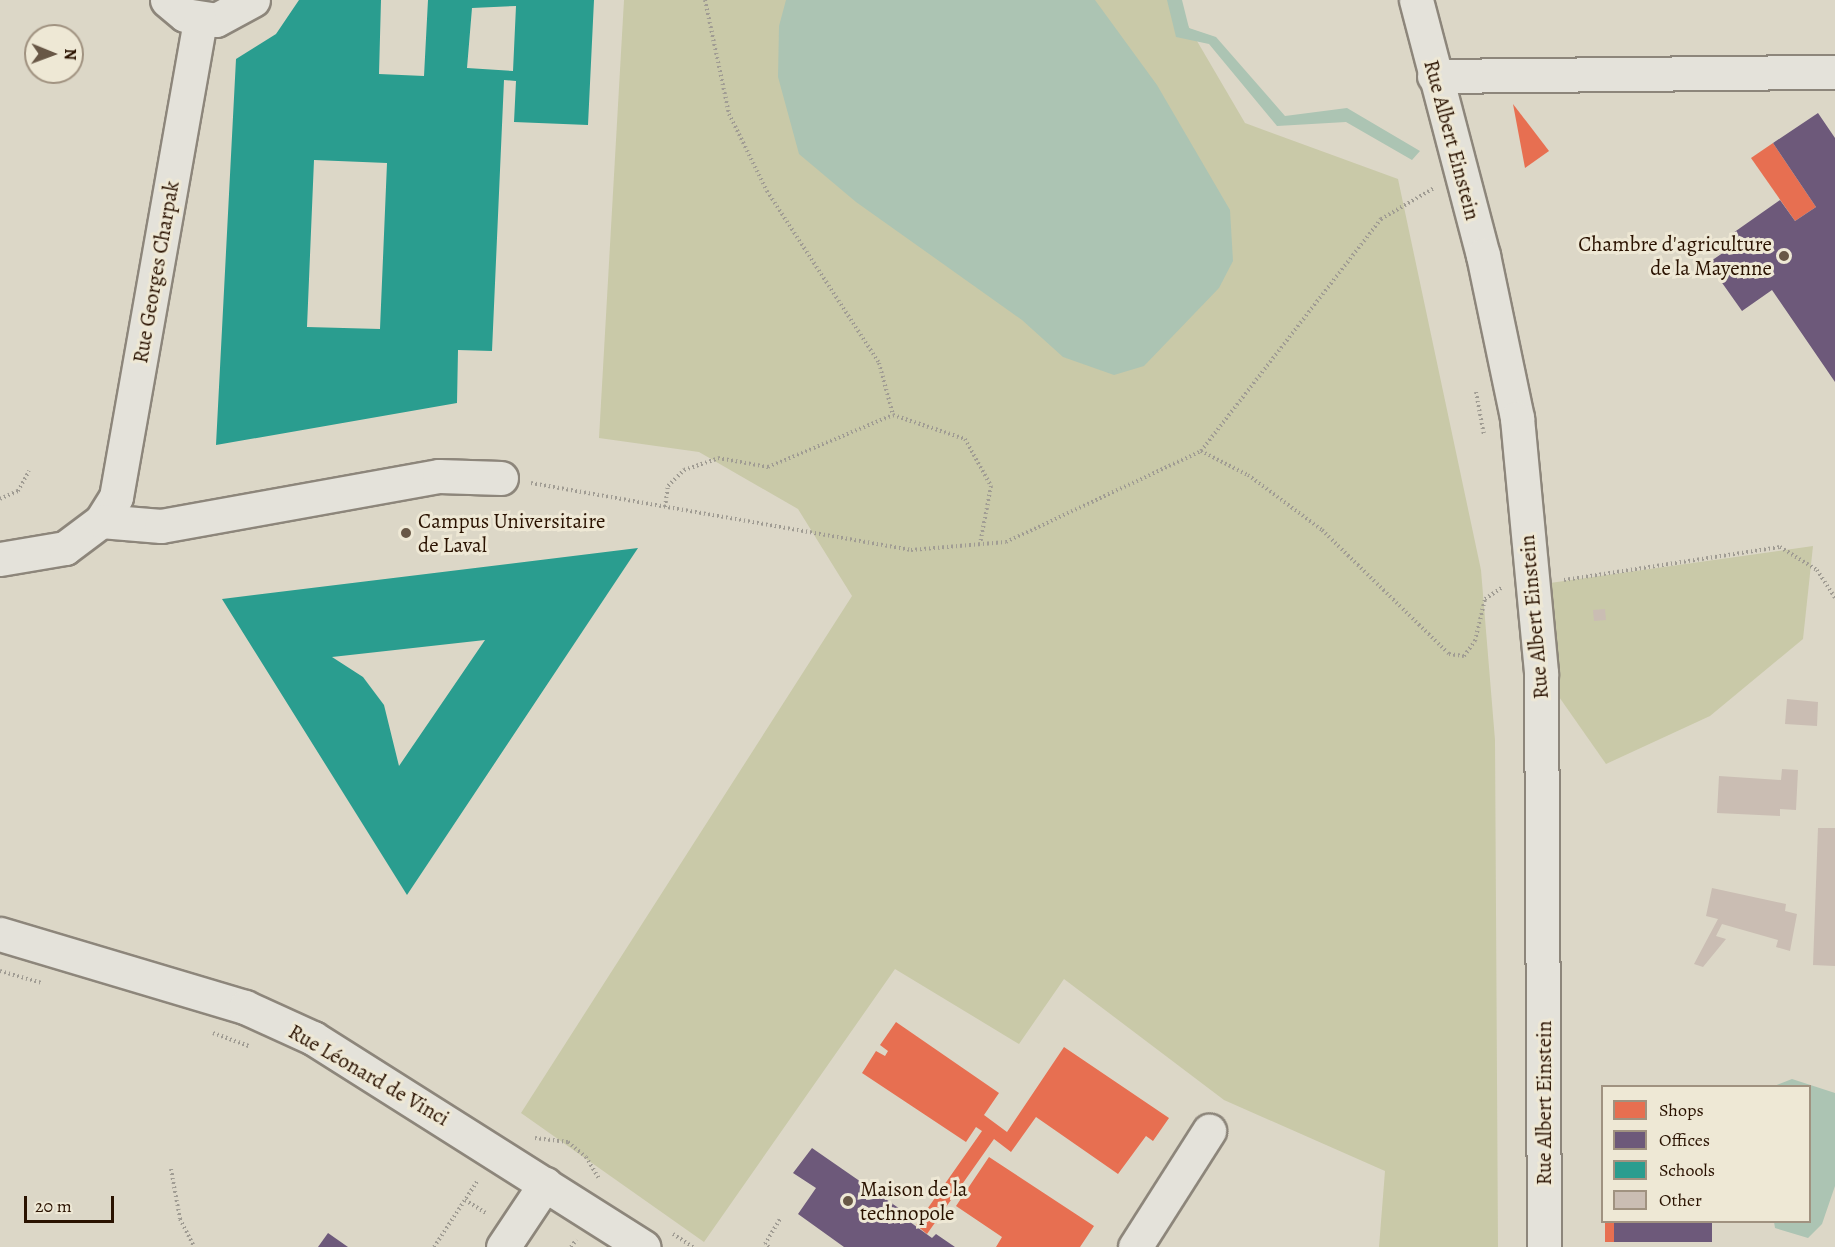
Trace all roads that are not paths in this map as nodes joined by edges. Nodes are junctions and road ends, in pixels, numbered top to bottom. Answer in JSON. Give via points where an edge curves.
{"nodes":[{"id":1,"x":167,"y":0,"type":"edge"},
{"id":2,"x":253,"y":0,"type":"edge"},
{"id":3,"x":1416,"y":0,"type":"edge"},
{"id":4,"x":200,"y":20,"type":"junction"},
{"id":5,"x":1835,"y":72,"type":"edge"},
{"id":6,"x":1434,"y":76,"type":"junction"},
{"id":7,"x":501,"y":478,"type":"road end"},
{"id":8,"x":100,"y":521,"type":"junction"},
{"id":9,"x":0,"y":559,"type":"edge"},
{"id":10,"x":0,"y":934,"type":"edge"},
{"id":11,"x":1209,"y":1131,"type":"dead end"},
{"id":12,"x":545,"y":1184,"type":"junction"},
{"id":13,"x":503,"y":1247,"type":"edge"},
{"id":14,"x":644,"y":1247,"type":"edge"},
{"id":15,"x":1135,"y":1247,"type":"edge"},
{"id":16,"x":1544,"y":1247,"type":"edge"}],
"edges":[{"from":1,"to":4,"type":"street"},
{"from":2,"to":4,"type":"street","via":[[230,17]]},
{"from":3,"to":6,"type":"street","name":"Rue Albert Einstein"},
{"from":4,"to":8,"type":"street","name":"Rue Georges Charpak","via":[[116,497]]},
{"from":5,"to":6,"type":"street"},
{"from":6,"to":16,"type":"street","name":"Rue Albert Einstein","via":[[1443,180],[1517,418],[1513,590],[1543,742]]},
{"from":7,"to":8,"type":"street","via":[[439,476],[161,526]]},
{"from":8,"to":9,"type":"street","name":"Rue Georges Charpak","via":[[65,548]]},
{"from":10,"to":12,"type":"street","name":"Rue Léonard de Vinci","via":[[245,1007],[303,1033]]},
{"from":11,"to":15,"type":"street"},
{"from":12,"to":13,"type":"street"},
{"from":12,"to":14,"type":"street","name":"Rue Léonard de Vinci"}]}
